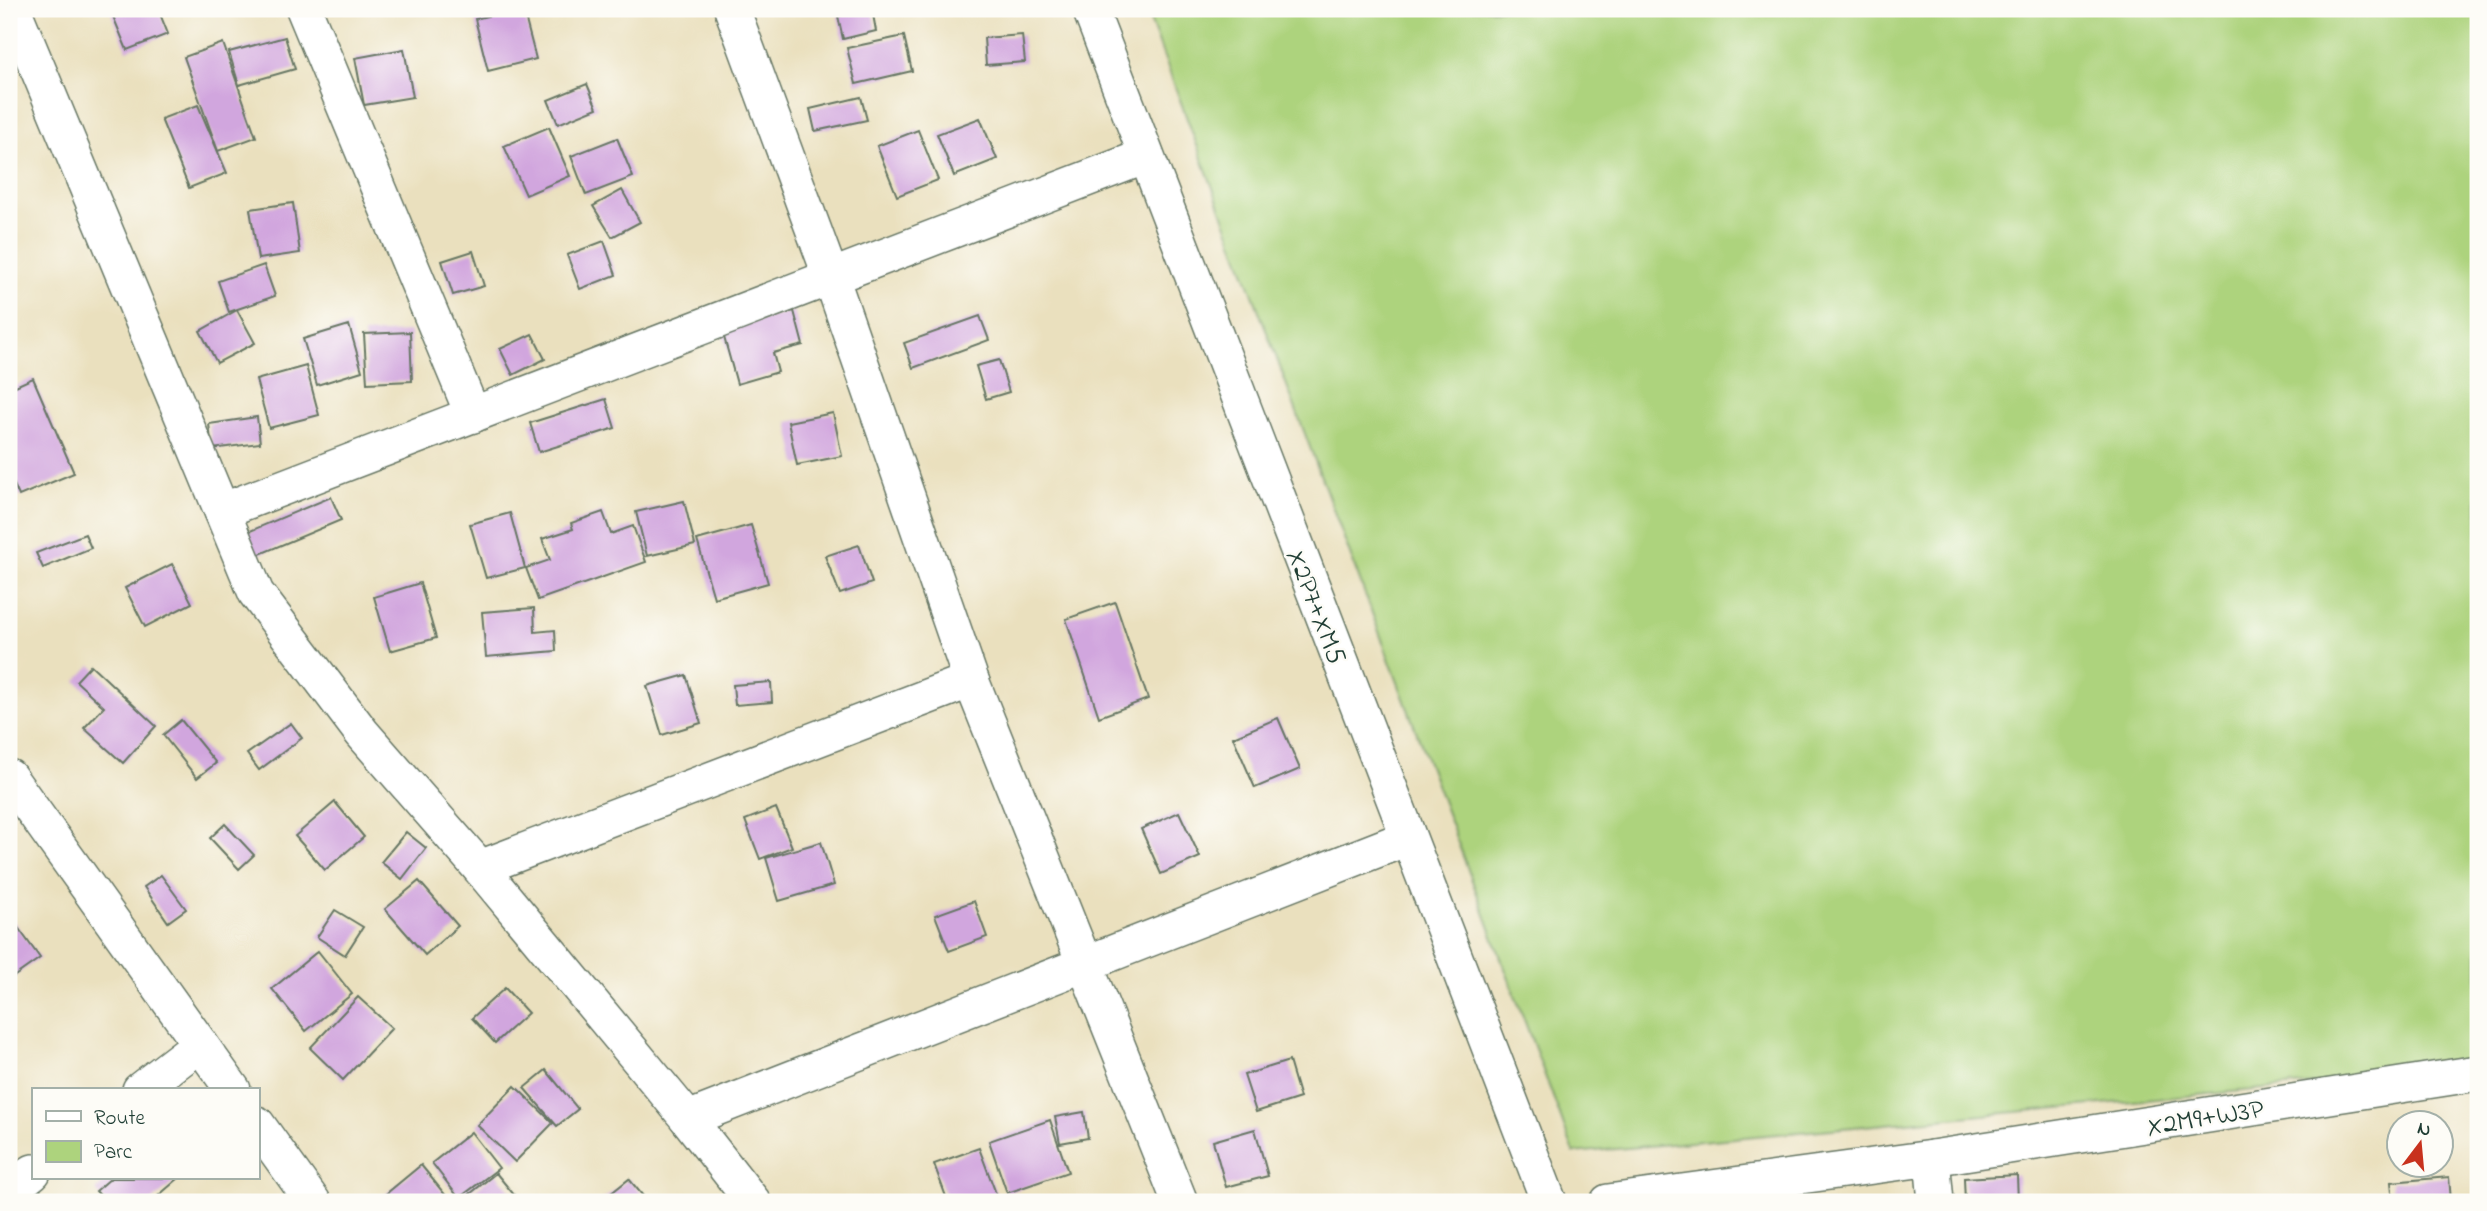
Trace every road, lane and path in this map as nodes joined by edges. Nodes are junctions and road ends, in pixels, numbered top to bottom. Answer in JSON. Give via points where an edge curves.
{"nodes":[{"id":1,"x":13,"y":9,"type":"edge"},
{"id":2,"x":304,"y":9,"type":"edge"},
{"id":3,"x":732,"y":9,"type":"edge"},
{"id":4,"x":1090,"y":9,"type":"edge"},
{"id":5,"x":1146,"y":156,"type":"junction"},
{"id":6,"x":831,"y":277,"type":"junction"},
{"id":7,"x":473,"y":415,"type":"junction"},
{"id":8,"x":222,"y":511,"type":"junction"},
{"id":9,"x":971,"y":681,"type":"junction"},
{"id":10,"x":9,"y":777,"type":"edge"},
{"id":11,"x":1407,"y":838,"type":"junction"},
{"id":12,"x":480,"y":868,"type":"junction"},
{"id":13,"x":1085,"y":963,"type":"junction"},
{"id":14,"x":200,"y":1044,"type":"junction"},
{"id":15,"x":2478,"y":1073,"type":"edge"},
{"id":16,"x":143,"y":1088,"type":"edge"},
{"id":17,"x":232,"y":1088,"type":"edge"},
{"id":18,"x":688,"y":1119,"type":"junction"},
{"id":19,"x":259,"y":1127,"type":"edge"},
{"id":20,"x":1932,"y":1158,"type":"junction"},
{"id":21,"x":32,"y":1173,"type":"edge"},
{"id":22,"x":9,"y":1191,"type":"edge"},
{"id":23,"x":313,"y":1202,"type":"edge"},
{"id":24,"x":753,"y":1202,"type":"edge"},
{"id":25,"x":1180,"y":1202,"type":"edge"},
{"id":26,"x":1549,"y":1202,"type":"edge"},
{"id":27,"x":1608,"y":1202,"type":"edge"},
{"id":28,"x":1936,"y":1202,"type":"edge"}],
"edges":[{"from":1,"to":8,"type":"street"},
{"from":2,"to":7,"type":"street"},
{"from":3,"to":6,"type":"street"},
{"from":4,"to":5,"type":"street","name":"X2P7+XM5"},
{"from":5,"to":6,"type":"street"},
{"from":5,"to":11,"type":"street","name":"X2P7+XM5"},
{"from":6,"to":7,"type":"street"},
{"from":6,"to":9,"type":"street"},
{"from":7,"to":8,"type":"street"},
{"from":8,"to":12,"type":"street","via":[[256,593],[362,733]]},
{"from":9,"to":12,"type":"street"},
{"from":9,"to":13,"type":"street"},
{"from":10,"to":14,"type":"street"},
{"from":11,"to":13,"type":"street"},
{"from":11,"to":26,"type":"street","name":"X2P7+XM5"},
{"from":12,"to":18,"type":"street"},
{"from":13,"to":18,"type":"street"},
{"from":13,"to":25,"type":"street"},
{"from":14,"to":16,"type":"street"},
{"from":14,"to":17,"type":"street"},
{"from":15,"to":20,"type":"street","name":"X2M9+W3P"},
{"from":18,"to":24,"type":"street"},
{"from":19,"to":23,"type":"street"},
{"from":20,"to":27,"type":"street","name":"X2M9+W3P"},
{"from":20,"to":28,"type":"street"},
{"from":21,"to":22,"type":"street"}]}
